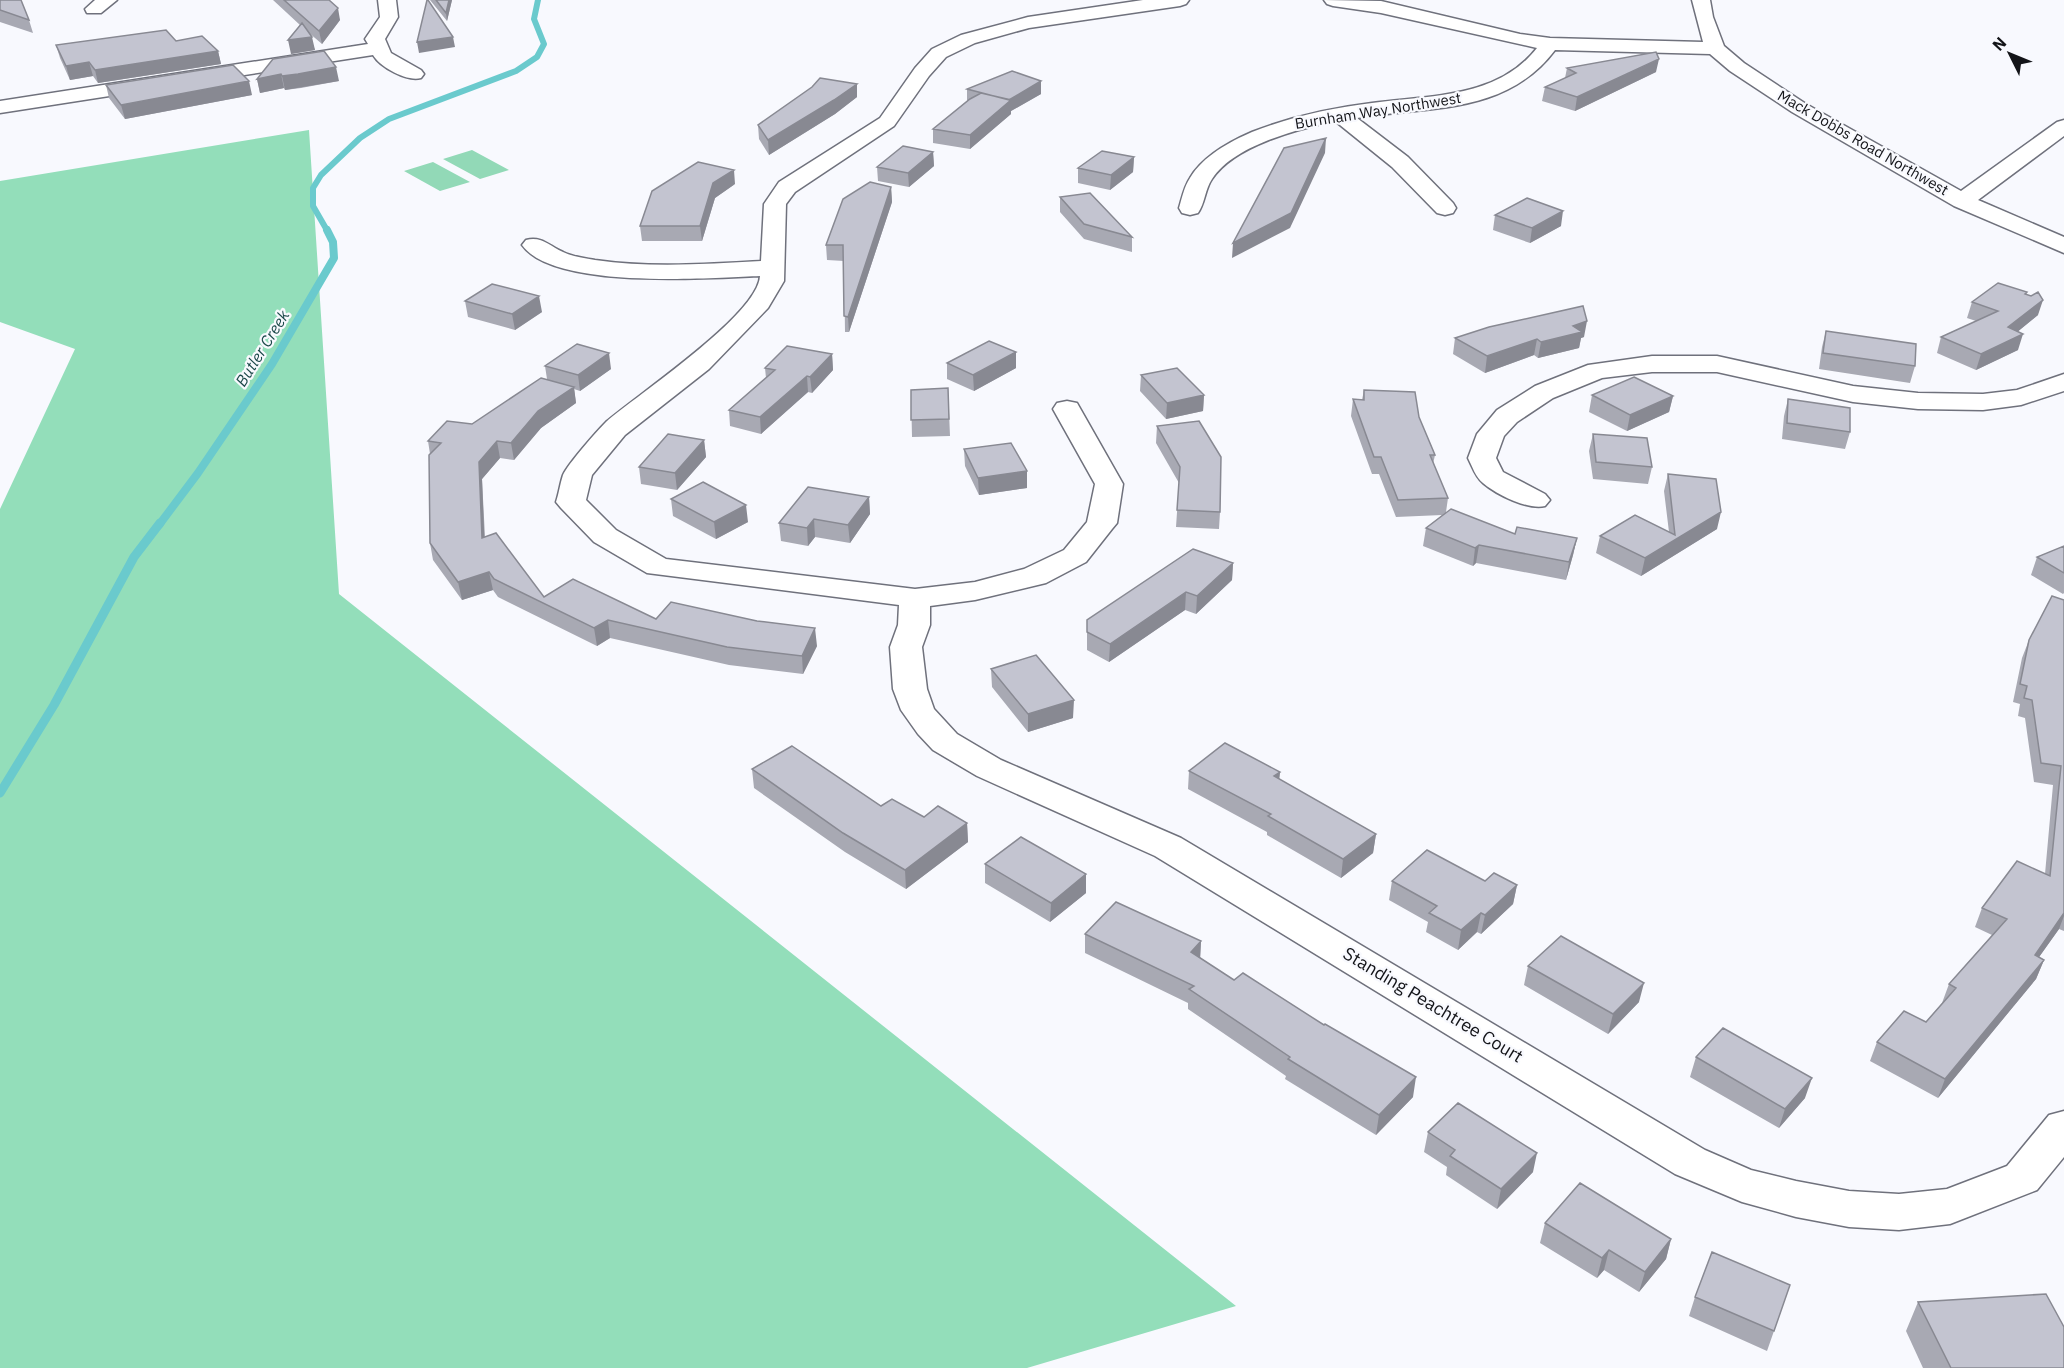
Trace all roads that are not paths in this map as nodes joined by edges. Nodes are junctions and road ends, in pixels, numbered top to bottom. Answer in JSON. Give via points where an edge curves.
{"nodes":[{"id":1,"x":387,"y":0,"type":"edge"},
{"id":2,"x":1334,"y":0,"type":"edge"},
{"id":3,"x":1701,"y":0,"type":"edge"},
{"id":4,"x":1164,"y":1,"type":"edge"},
{"id":5,"x":1372,"y":3,"type":"edge"},
{"id":6,"x":1550,"y":45,"type":"junction"},
{"id":7,"x":379,"y":48,"type":"junction"},
{"id":8,"x":1715,"y":48,"type":"junction"},
{"id":9,"x":414,"y":74,"type":"dead end"},
{"id":10,"x":0,"y":107,"type":"edge"},
{"id":11,"x":1339,"y":114,"type":"junction"},
{"id":12,"x":2064,"y":126,"type":"edge"},
{"id":13,"x":1962,"y":201,"type":"junction"},
{"id":14,"x":1190,"y":208,"type":"dead end"},
{"id":15,"x":1445,"y":208,"type":"dead end"},
{"id":16,"x":534,"y":245,"type":"dead end"},
{"id":17,"x":2064,"y":246,"type":"edge"},
{"id":18,"x":771,"y":268,"type":"junction"},
{"id":19,"x":2064,"y":382,"type":"edge"},
{"id":20,"x":1067,"y":409,"type":"dead end"},
{"id":21,"x":1535,"y":500,"type":"dead end"},
{"id":22,"x":915,"y":598,"type":"junction"},
{"id":23,"x":2064,"y":1127,"type":"edge"}],
"edges":[{"from":1,"to":7,"type":"street","via":[[389,17],[375,39]]},
{"from":2,"to":5,"type":"street"},
{"from":3,"to":8,"type":"street","name":"Mack Dobbs Road Northwest"},
{"from":4,"to":18,"type":"street","via":[[1028,23],[968,39],[939,53],[887,122],[788,187],[775,204]]},
{"from":5,"to":6,"type":"street"},
{"from":6,"to":8,"type":"street"},
{"from":6,"to":11,"type":"street","name":"Burnham Way Northwest","via":[[1524,73],[1494,90]]},
{"from":7,"to":9,"type":"street","via":[[383,56]]},
{"from":7,"to":10,"type":"street"},
{"from":8,"to":13,"type":"street","name":"Mack Dobbs Road Northwest","via":[[1799,108]]},
{"from":11,"to":14,"type":"street","name":"Burnham Way Northwest","via":[[1283,127],[1231,149],[1202,177]]},
{"from":11,"to":15,"type":"street","via":[[1400,162]]},
{"from":12,"to":13,"type":"street"},
{"from":13,"to":17,"type":"street","name":"Mack Dobbs Road Northwest"},
{"from":16,"to":18,"type":"street","via":[[556,258],[595,268],[678,272]]},
{"from":18,"to":22,"type":"street","via":[[772,281],[756,308],[700,363],[615,429],[578,474],[571,502],[605,536],[658,567]]},
{"from":19,"to":21,"type":"street","via":[[2021,397],[1983,402],[1918,401],[1853,394],[1717,364],[1652,364],[1597,372],[1544,392],[1507,416],[1491,434],[1482,458],[1492,477]]},
{"from":20,"to":22,"type":"street","via":[[1109,484],[1102,523],[1075,556],[1035,576],[975,591]]},
{"from":22,"to":23,"type":"street","name":"Standing Peachtree Court","via":[[914,625],[906,647],[910,689],[918,710],[945,742],[989,768],[1168,847],[1690,1162],[1742,1185],[1796,1200],[1899,1212],[1950,1206],[2022,1178]]}]}
